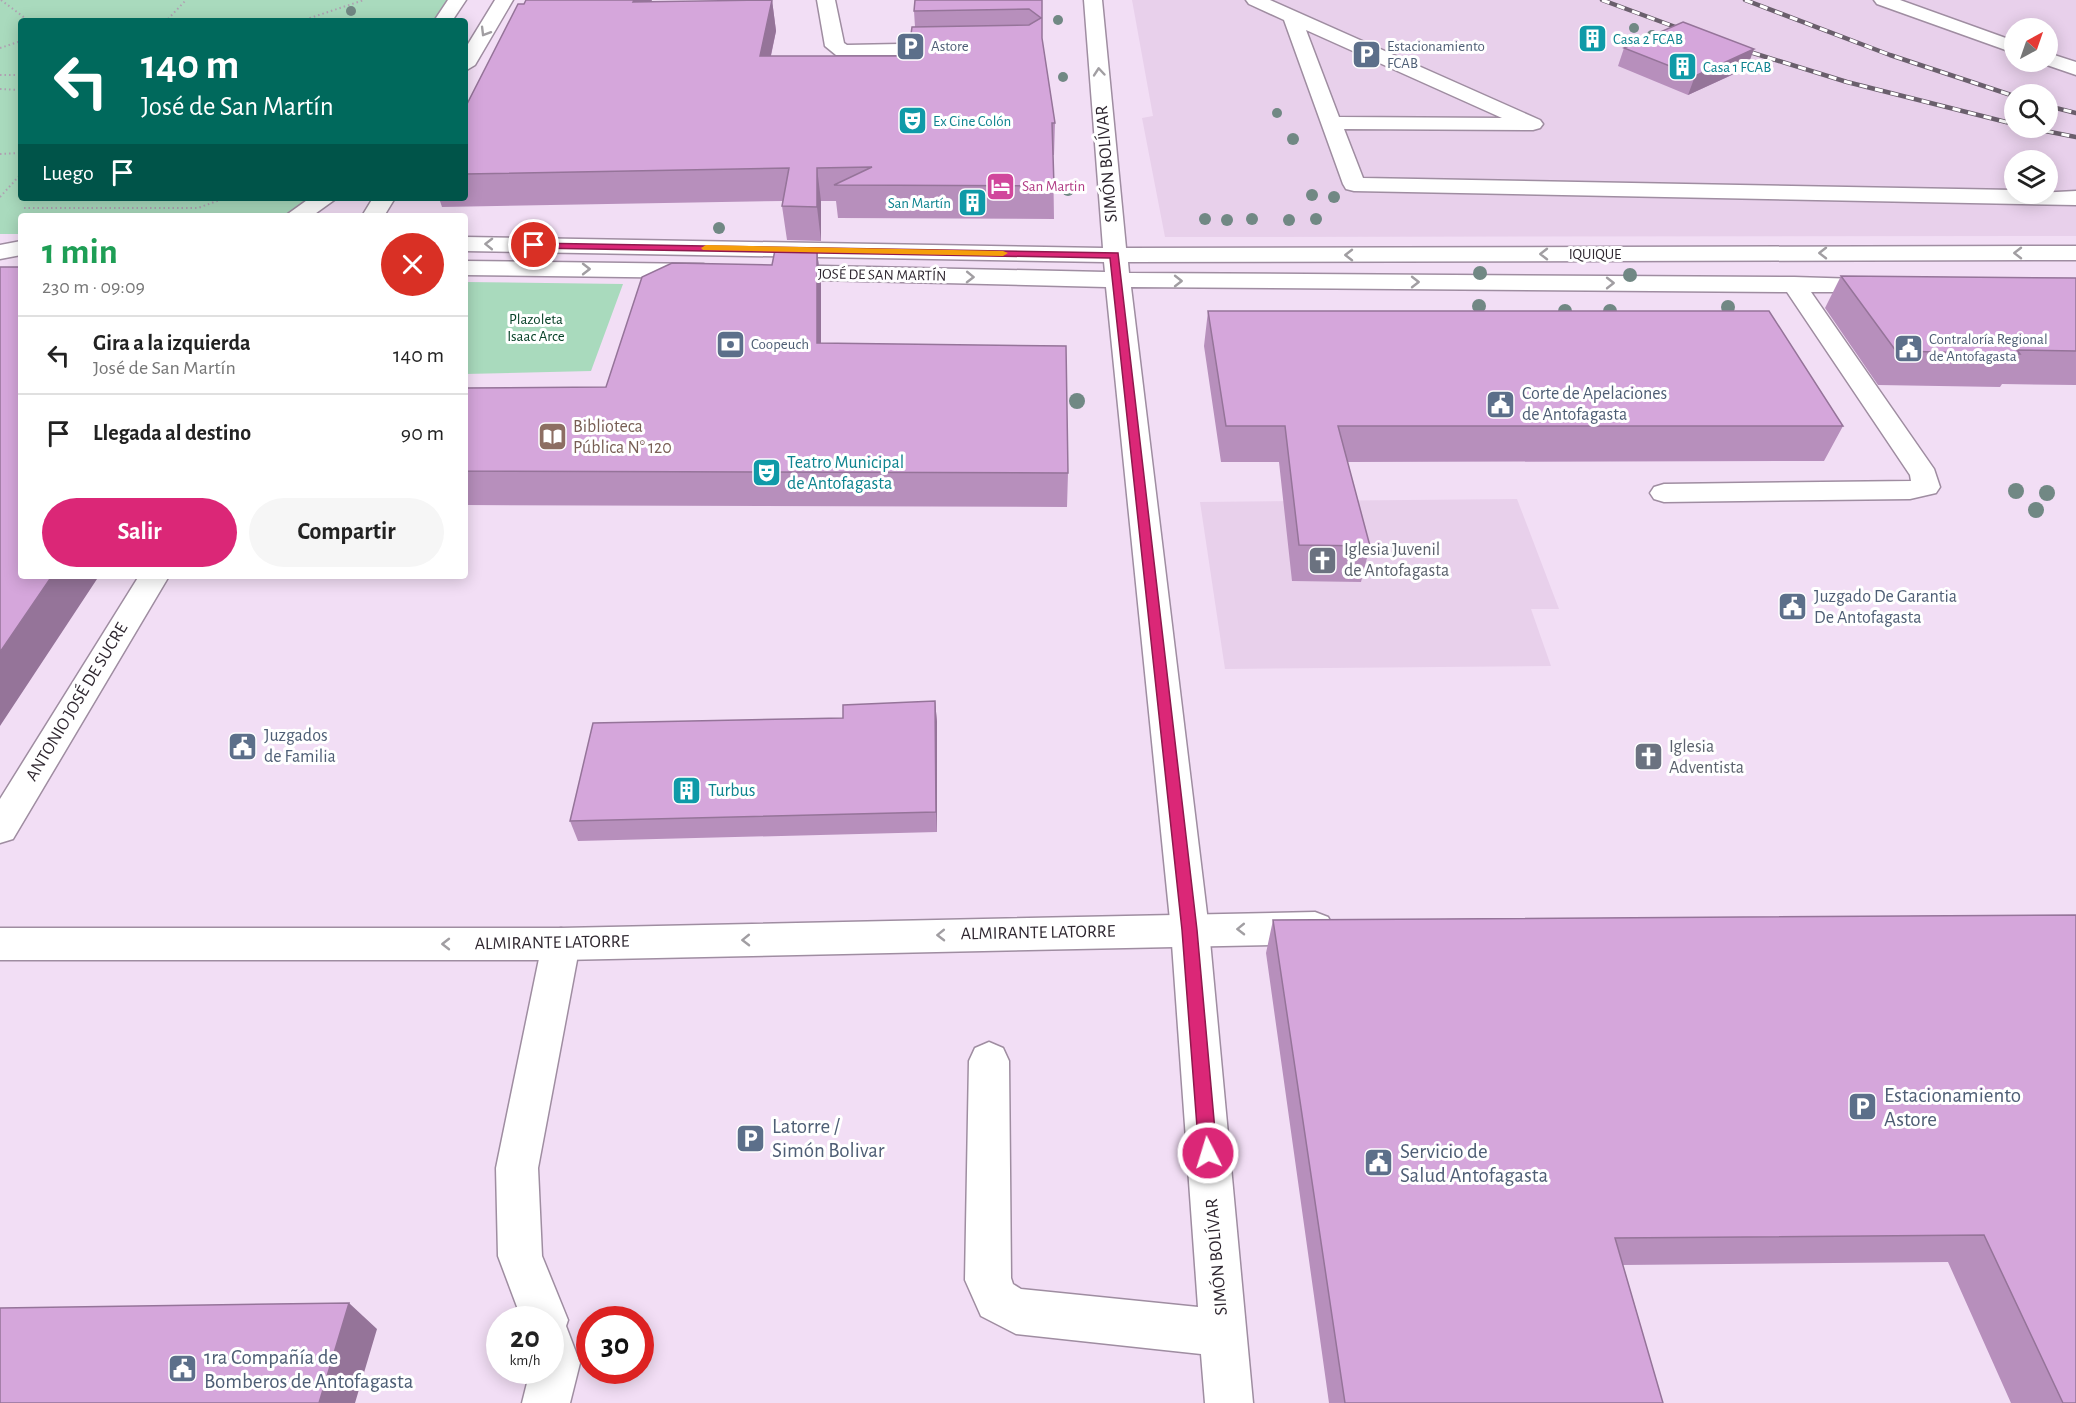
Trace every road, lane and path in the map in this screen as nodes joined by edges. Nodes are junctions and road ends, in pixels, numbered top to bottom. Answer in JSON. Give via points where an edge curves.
{"nodes":[{"id":1,"x":1,"y":0,"type":"edge"},
{"id":2,"x":186,"y":0,"type":"edge"},
{"id":3,"x":364,"y":0,"type":"edge"},
{"id":4,"x":457,"y":0,"type":"edge"},
{"id":5,"x":504,"y":0,"type":"edge"},
{"id":6,"x":826,"y":0,"type":"edge"},
{"id":7,"x":1093,"y":0,"type":"edge"},
{"id":8,"x":1255,"y":0,"type":"edge"},
{"id":9,"x":1883,"y":0,"type":"edge"},
{"id":10,"x":1292,"y":17,"type":"junction"},
{"id":11,"x":25,"y":18,"type":"edge"},
{"id":12,"x":170,"y":18,"type":"edge"},
{"id":13,"x":310,"y":18,"type":"edge"},
{"id":14,"x":445,"y":18,"type":"edge"},
{"id":15,"x":18,"y":42,"type":"edge"},
{"id":16,"x":2004,"y":43,"type":"edge"},
{"id":17,"x":0,"y":48,"type":"edge"},
{"id":18,"x":971,"y":49,"type":"edge"},
{"id":19,"x":468,"y":60,"type":"edge"},
{"id":20,"x":2058,"y":62,"type":"edge"},
{"id":21,"x":2076,"y":69,"type":"edge"},
{"id":22,"x":0,"y":75,"type":"edge"},
{"id":23,"x":18,"y":75,"type":"edge"},
{"id":24,"x":0,"y":89,"type":"edge"},
{"id":25,"x":18,"y":92,"type":"edge"},
{"id":26,"x":1333,"y":123,"type":"junction"},
{"id":27,"x":0,"y":153,"type":"edge"},
{"id":28,"x":18,"y":153,"type":"edge"},
{"id":29,"x":18,"y":177,"type":"edge"},
{"id":30,"x":0,"y":197,"type":"edge"},
{"id":31,"x":2076,"y":198,"type":"edge"},
{"id":32,"x":217,"y":201,"type":"edge"},
{"id":33,"x":321,"y":201,"type":"edge"},
{"id":34,"x":23,"y":208,"type":"dead end"},
{"id":35,"x":301,"y":213,"type":"edge"},
{"id":36,"x":468,"y":244,"type":"edge"},
{"id":37,"x":18,"y":249,"type":"edge"},
{"id":38,"x":0,"y":252,"type":"edge"},
{"id":39,"x":2076,"y":252,"type":"edge"},
{"id":40,"x":0,"y":266,"type":"edge"},
{"id":41,"x":18,"y":266,"type":"edge"},
{"id":42,"x":468,"y":268,"type":"edge"},
{"id":43,"x":1117,"y":268,"type":"junction"},
{"id":44,"x":1794,"y":284,"type":"junction"},
{"id":45,"x":1902,"y":285,"type":"edge"},
{"id":46,"x":1664,"y":493,"type":"dead end"},
{"id":47,"x":152,"y":579,"type":"edge"},
{"id":48,"x":0,"y":829,"type":"edge"},
{"id":49,"x":1345,"y":928,"type":"edge"},
{"id":50,"x":1190,"y":930,"type":"junction"},
{"id":51,"x":0,"y":944,"type":"edge"},
{"id":52,"x":561,"y":944,"type":"junction"},
{"id":53,"x":989,"y":1061,"type":"dead end"},
{"id":54,"x":540,"y":1306,"type":"edge"},
{"id":55,"x":1223,"y":1333,"type":"junction"},
{"id":56,"x":551,"y":1384,"type":"edge"},
{"id":57,"x":546,"y":1403,"type":"edge"},
{"id":58,"x":1229,"y":1403,"type":"edge"}],
"edges":[{"from":1,"to":11,"type":"path"},
{"from":2,"to":12,"type":"path"},
{"from":3,"to":13,"type":"path"},
{"from":4,"to":14,"type":"street"},
{"from":5,"to":19,"type":"street","one_way":true},
{"from":6,"to":18,"type":"street","via":[[835,46],[843,51]]},
{"from":43,"to":7,"type":"street","name":"SIMÓN BOLÍVAR","one_way":true},
{"from":8,"to":10,"type":"street"},
{"from":9,"to":16,"type":"street"},
{"from":10,"to":26,"type":"street"},
{"from":10,"to":26,"type":"street","via":[[1533,124]]},
{"from":15,"to":17,"type":"path"},
{"from":20,"to":21,"type":"street"},
{"from":22,"to":23,"type":"path"},
{"from":24,"to":25,"type":"path"},
{"from":26,"to":31,"type":"street","via":[[1354,184]]},
{"from":27,"to":28,"type":"path"},
{"from":29,"to":30,"type":"path"},
{"from":32,"to":34,"type":"path","via":[[198,208]]},
{"from":33,"to":35,"type":"street"},
{"from":43,"to":36,"type":"street","name":"JOSÉ DE SAN MARTÍN","one_way":true},
{"from":37,"to":38,"type":"street"},
{"from":39,"to":43,"type":"street","name":"IQUIQUE","one_way":true},
{"from":40,"to":41,"type":"street"},
{"from":42,"to":43,"type":"street","name":"JOSÉ DE SAN MARTÍN","one_way":true,"via":[[752,272]]},
{"from":43,"to":44,"type":"street","name":"IQUIQUE","one_way":true},
{"from":43,"to":50,"type":"street","name":"SIMÓN BOLÍVAR"},
{"from":44,"to":45,"type":"street","name":"IQUIQUE"},
{"from":44,"to":46,"type":"street","via":[[1924,475],[1926,488]]},
{"from":47,"to":48,"type":"street","name":"ANTONIO JOSÉ DE SUCRE"},
{"from":49,"to":50,"type":"street","name":"ALMIRANTE LATORRE","one_way":true},
{"from":50,"to":52,"type":"street","name":"ALMIRANTE LATORRE","one_way":true},
{"from":50,"to":55,"type":"street","name":"SIMÓN BOLÍVAR"},
{"from":52,"to":51,"type":"street","name":"ALMIRANTE LATORRE","one_way":true},
{"from":52,"to":54,"type":"street","via":[[517,1168],[520,1256]]},
{"from":53,"to":55,"type":"street","via":[[988,1280],[997,1300],[1016,1311]]},
{"from":55,"to":58,"type":"street","name":"SIMÓN BOLÍVAR"},
{"from":56,"to":57,"type":"street"}]}
